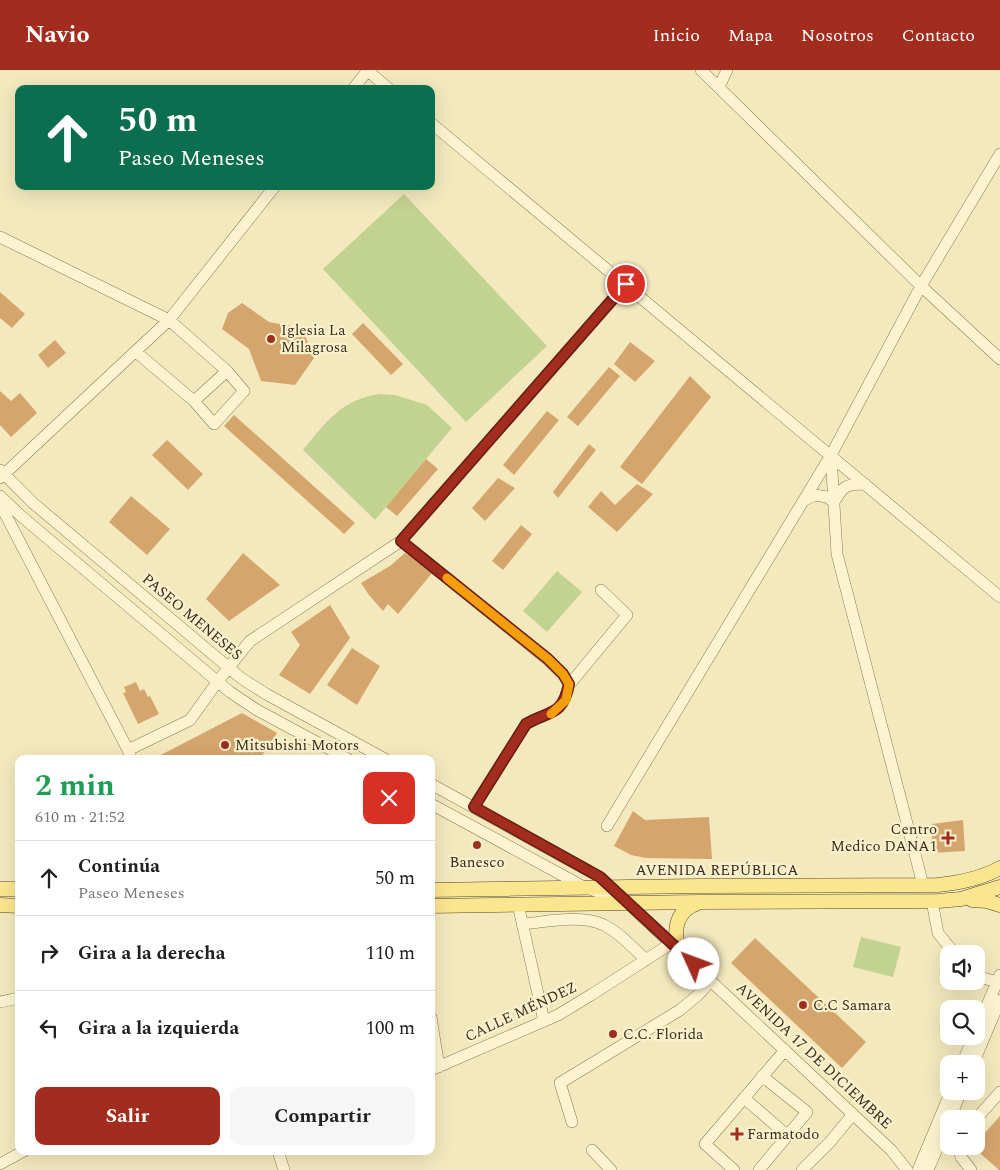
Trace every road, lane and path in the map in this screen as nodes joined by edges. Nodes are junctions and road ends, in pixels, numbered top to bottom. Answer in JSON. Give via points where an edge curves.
{"nodes":[{"id":1,"x":367,"y":70,"type":"edge"},
{"id":2,"x":702,"y":70,"type":"edge"},
{"id":3,"x":727,"y":70,"type":"edge"},
{"id":4,"x":356,"y":85,"type":"edge"},
{"id":5,"x":384,"y":85,"type":"edge"},
{"id":6,"x":719,"y":86,"type":"junction"},
{"id":7,"x":435,"y":126,"type":"edge"},
{"id":8,"x":1000,"y":154,"type":"edge"},
{"id":9,"x":272,"y":190,"type":"edge"},
{"id":10,"x":0,"y":237,"type":"edge"},
{"id":11,"x":626,"y":284,"type":"junction"},
{"id":12,"x":921,"y":286,"type":"junction"},
{"id":13,"x":169,"y":320,"type":"junction"},
{"id":14,"x":136,"y":352,"type":"junction"},
{"id":15,"x":1000,"y":358,"type":"edge"},
{"id":16,"x":226,"y":372,"type":"junction"},
{"id":17,"x":194,"y":401,"type":"junction"},
{"id":18,"x":831,"y":456,"type":"junction"},
{"id":19,"x":1,"y":474,"type":"edge"},
{"id":20,"x":865,"y":484,"type":"junction"},
{"id":21,"x":0,"y":496,"type":"edge"},
{"id":22,"x":805,"y":500,"type":"junction"},
{"id":23,"x":834,"y":502,"type":"junction"},
{"id":24,"x":0,"y":504,"type":"edge"},
{"id":25,"x":401,"y":541,"type":"junction"},
{"id":26,"x":601,"y":590,"type":"dead end"},
{"id":27,"x":1000,"y":597,"type":"edge"},
{"id":28,"x":230,"y":668,"type":"junction"},
{"id":29,"x":218,"y":681,"type":"junction"},
{"id":30,"x":569,"y":684,"type":"junction"},
{"id":31,"x":130,"y":754,"type":"edge"},
{"id":32,"x":341,"y":755,"type":"edge"},
{"id":33,"x":378,"y":755,"type":"edge"},
{"id":34,"x":435,"y":786,"type":"edge"},
{"id":35,"x":435,"y":806,"type":"edge"},
{"id":36,"x":474,"y":807,"type":"junction"},
{"id":37,"x":607,"y":826,"type":"dead end"},
{"id":38,"x":1000,"y":868,"type":"edge"},
{"id":39,"x":924,"y":885,"type":"junction"},
{"id":40,"x":584,"y":887,"type":"junction"},
{"id":41,"x":612,"y":887,"type":"junction"},
{"id":42,"x":1000,"y":887,"type":"edge"},
{"id":43,"x":0,"y":889,"type":"edge"},
{"id":44,"x":15,"y":889,"type":"edge"},
{"id":45,"x":435,"y":890,"type":"edge"},
{"id":46,"x":961,"y":899,"type":"junction"},
{"id":47,"x":932,"y":901,"type":"junction"},
{"id":48,"x":702,"y":902,"type":"junction"},
{"id":49,"x":629,"y":903,"type":"junction"},
{"id":50,"x":518,"y":904,"type":"junction"},
{"id":51,"x":0,"y":905,"type":"edge"},
{"id":52,"x":1000,"y":905,"type":"edge"},
{"id":53,"x":15,"y":906,"type":"edge"},
{"id":54,"x":435,"y":906,"type":"edge"},
{"id":55,"x":522,"y":924,"type":"junction"},
{"id":56,"x":948,"y":945,"type":"edge"},
{"id":57,"x":676,"y":947,"type":"junction"},
{"id":58,"x":646,"y":960,"type":"junction"},
{"id":59,"x":985,"y":977,"type":"edge"},
{"id":60,"x":998,"y":979,"type":"edge"},
{"id":61,"x":711,"y":981,"type":"junction"},
{"id":62,"x":15,"y":999,"type":"edge"},
{"id":63,"x":1000,"y":1000,"type":"edge"},
{"id":64,"x":0,"y":1002,"type":"edge"},
{"id":65,"x":985,"y":1010,"type":"edge"},
{"id":66,"x":544,"y":1021,"type":"junction"},
{"id":67,"x":785,"y":1050,"type":"junction"},
{"id":68,"x":977,"y":1055,"type":"edge"},
{"id":69,"x":435,"y":1068,"type":"edge"},
{"id":70,"x":762,"y":1076,"type":"junction"},
{"id":71,"x":1000,"y":1092,"type":"edge"},
{"id":72,"x":744,"y":1098,"type":"junction"},
{"id":73,"x":948,"y":1100,"type":"edge"},
{"id":74,"x":984,"y":1110,"type":"edge"},
{"id":75,"x":854,"y":1114,"type":"junction"},
{"id":76,"x":572,"y":1122,"type":"dead end"},
{"id":77,"x":788,"y":1136,"type":"junction"},
{"id":78,"x":940,"y":1136,"type":"edge"},
{"id":79,"x":592,"y":1150,"type":"dead end"},
{"id":80,"x":891,"y":1150,"type":"junction"},
{"id":81,"x":17,"y":1155,"type":"edge"},
{"id":82,"x":279,"y":1155,"type":"edge"},
{"id":83,"x":960,"y":1155,"type":"edge"},
{"id":84,"x":0,"y":1165,"type":"edge"},
{"id":85,"x":922,"y":1169,"type":"edge"},
{"id":86,"x":3,"y":1170,"type":"edge"},
{"id":87,"x":284,"y":1170,"type":"edge"},
{"id":88,"x":611,"y":1170,"type":"edge"},
{"id":89,"x":734,"y":1170,"type":"edge"},
{"id":90,"x":759,"y":1170,"type":"edge"},
{"id":91,"x":802,"y":1170,"type":"edge"},
{"id":92,"x":907,"y":1170,"type":"edge"},
{"id":93,"x":971,"y":1170,"type":"edge"}],
"edges":[{"from":1,"to":4,"type":"street"},
{"from":1,"to":5,"type":"street"},
{"from":2,"to":6,"type":"street"},
{"from":3,"to":6,"type":"street"},
{"from":6,"to":12,"type":"street"},
{"from":7,"to":11,"type":"street"},
{"from":8,"to":12,"type":"street"},
{"from":9,"to":13,"type":"street"},
{"from":10,"to":13,"type":"street"},
{"from":11,"to":18,"type":"street"},
{"from":11,"to":25,"type":"street"},
{"from":12,"to":15,"type":"street"},
{"from":12,"to":18,"type":"street"},
{"from":13,"to":14,"type":"street"},
{"from":13,"to":16,"type":"street"},
{"from":14,"to":17,"type":"street"},
{"from":14,"to":19,"type":"street"},
{"from":16,"to":17,"type":"street"},
{"from":16,"to":17,"type":"street","via":[[244,392],[214,424]]},
{"from":18,"to":20,"type":"street"},
{"from":18,"to":22,"type":"street"},
{"from":18,"to":23,"type":"street"},
{"from":19,"to":28,"type":"street","name":"PASEO MENESES"},
{"from":20,"to":23,"type":"street","via":[[850,484],[842,489]]},
{"from":20,"to":27,"type":"street"},
{"from":21,"to":29,"type":"street"},
{"from":22,"to":23,"type":"street","via":[[814,495]]},
{"from":22,"to":37,"type":"street"},
{"from":23,"to":39,"type":"street","via":[[837,554]]},
{"from":24,"to":31,"type":"street"},
{"from":25,"to":28,"type":"street","via":[[250,641]]},
{"from":25,"to":30,"type":"street","via":[[548,659]]},
{"from":26,"to":30,"type":"street","via":[[627,615]]},
{"from":28,"to":29,"type":"street"},
{"from":28,"to":33,"type":"street","name":"PASEO MENESES","via":[[266,694]]},
{"from":29,"to":31,"type":"street","via":[[190,720]]},
{"from":29,"to":32,"type":"street","via":[[257,710]]},
{"from":30,"to":36,"type":"street","via":[[566,700],[551,714],[526,724]]},
{"from":34,"to":36,"type":"street"},
{"from":35,"to":40,"type":"street"},
{"from":36,"to":41,"type":"street","via":[[596,874]]},
{"from":38,"to":39,"type":"main road","name":"AVENIDA REPÚBLICA","via":[[958,883]]},
{"from":39,"to":41,"type":"main road","name":"AVENIDA REPÚBLICA"},
{"from":40,"to":41,"type":"main road","name":"AVENIDA REPÚBLICA"},
{"from":40,"to":45,"type":"main road","name":"AVENIDA REPÚBLICA"},
{"from":40,"to":49,"type":"street"},
{"from":41,"to":49,"type":"street"},
{"from":42,"to":46,"type":"main road"},
{"from":43,"to":44,"type":"main road"},
{"from":46,"to":47,"type":"main road","name":"AVENIDA REPÚBLICA"},
{"from":46,"to":52,"type":"main road"},
{"from":47,"to":48,"type":"main road","name":"AVENIDA REPÚBLICA"},
{"from":47,"to":56,"type":"street","via":[[938,932]]},
{"from":48,"to":49,"type":"main road","name":"AVENIDA REPÚBLICA"},
{"from":48,"to":57,"type":"main road","via":[[688,908],[677,923]]},
{"from":49,"to":50,"type":"main road","name":"AVENIDA REPÚBLICA"},
{"from":49,"to":57,"type":"street","name":"AVENIDA 17 DE DICIEMBRE"},
{"from":50,"to":54,"type":"main road","name":"AVENIDA REPÚBLICA"},
{"from":50,"to":55,"type":"street"},
{"from":51,"to":53,"type":"main road"},
{"from":55,"to":58,"type":"street","via":[[571,920],[596,922],[612,930]]},
{"from":55,"to":66,"type":"street"},
{"from":57,"to":58,"type":"street","name":"CALLE MÉNDEZ"},
{"from":57,"to":61,"type":"street","name":"AVENIDA 17 DE DICIEMBRE"},
{"from":58,"to":66,"type":"street","name":"CALLE MÉNDEZ"},
{"from":59,"to":60,"type":"street"},
{"from":60,"to":65,"type":"street"},
{"from":61,"to":67,"type":"street","name":"AVENIDA 17 DE DICIEMBRE"},
{"from":61,"to":76,"type":"street","via":[[680,1010],[560,1083]]},
{"from":62,"to":64,"type":"street"},
{"from":63,"to":68,"type":"street"},
{"from":66,"to":69,"type":"street","name":"CALLE MÉNDEZ"},
{"from":67,"to":70,"type":"street"},
{"from":67,"to":75,"type":"street","name":"AVENIDA 17 DE DICIEMBRE"},
{"from":70,"to":72,"type":"street"},
{"from":70,"to":77,"type":"street","via":[[807,1112]]},
{"from":71,"to":74,"type":"street"},
{"from":72,"to":77,"type":"street"},
{"from":72,"to":89,"type":"street","via":[[705,1144]]},
{"from":73,"to":85,"type":"street"},
{"from":75,"to":80,"type":"street","name":"AVENIDA 17 DE DICIEMBRE"},
{"from":75,"to":91,"type":"street"},
{"from":77,"to":90,"type":"street"},
{"from":78,"to":85,"type":"street"},
{"from":79,"to":88,"type":"street"},
{"from":80,"to":85,"type":"street","name":"AVENIDA 17 DE DICIEMBRE"},
{"from":80,"to":92,"type":"street","name":"AVENIDA 17 DE DICIEMBRE"},
{"from":81,"to":84,"type":"street"},
{"from":82,"to":87,"type":"street"},
{"from":83,"to":93,"type":"street"},
{"from":84,"to":86,"type":"street"}]}
